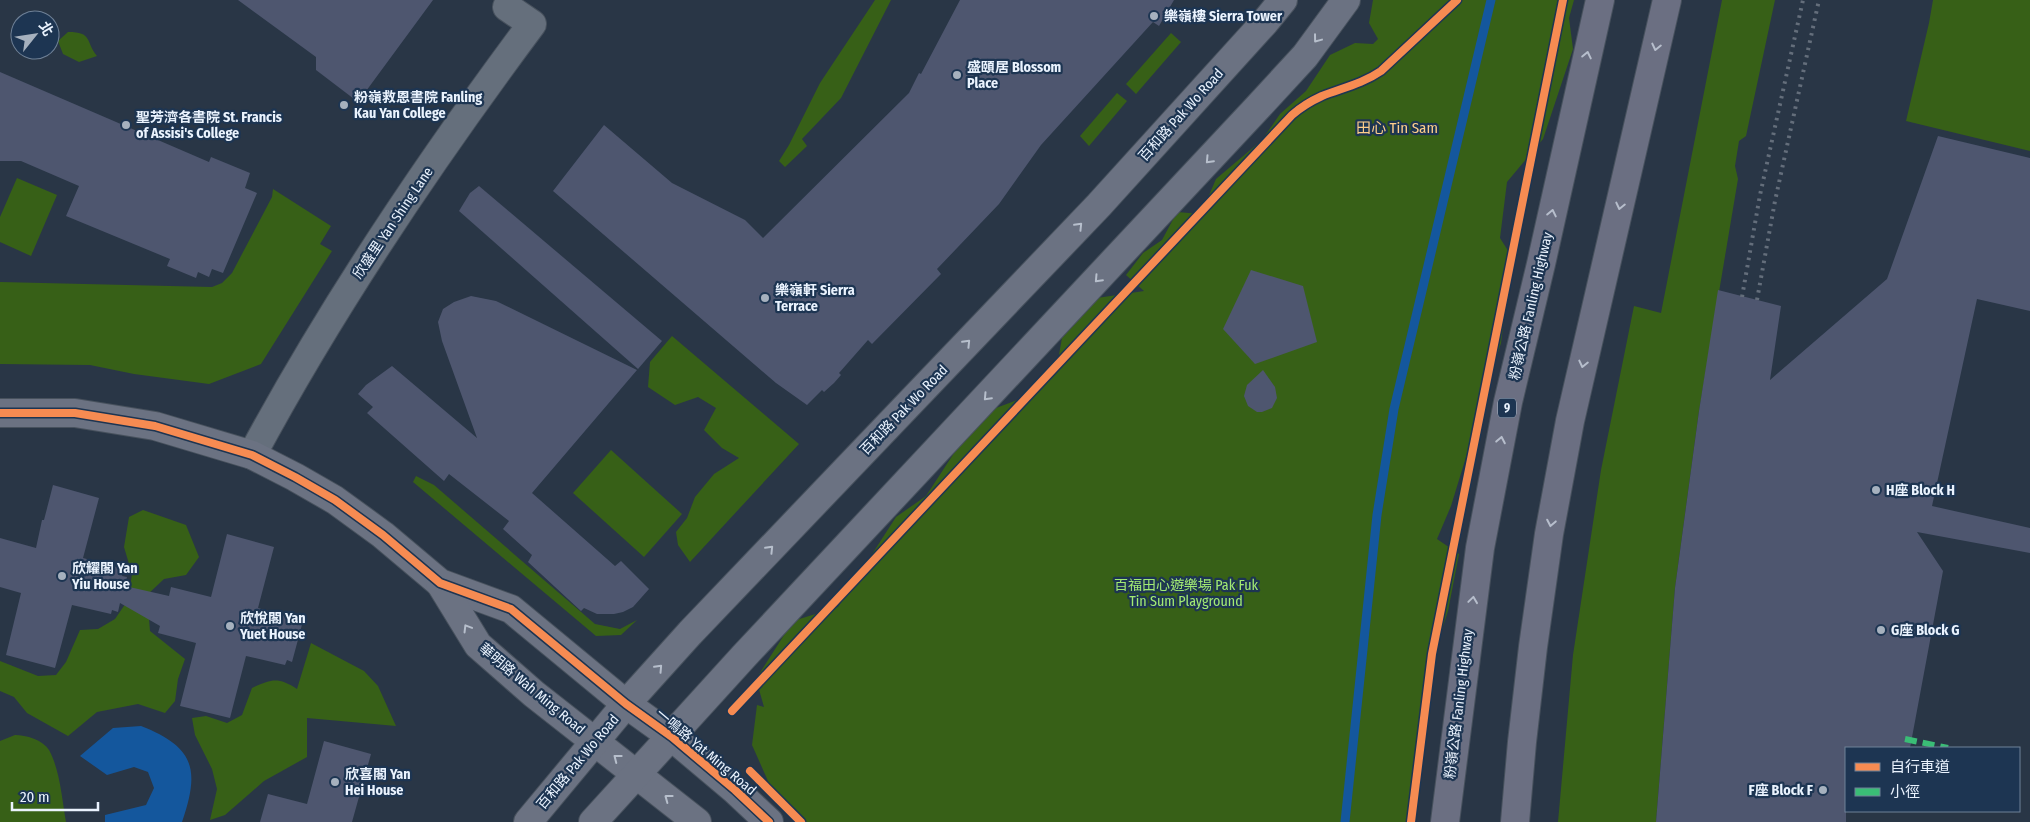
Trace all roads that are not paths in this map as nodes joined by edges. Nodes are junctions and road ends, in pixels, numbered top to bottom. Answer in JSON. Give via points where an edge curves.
{"nodes":[{"id":1,"x":1283,"y":0,"type":"edge"},
{"id":2,"x":1346,"y":0,"type":"edge"},
{"id":3,"x":1600,"y":0,"type":"edge"},
{"id":4,"x":1667,"y":0,"type":"edge"},
{"id":5,"x":507,"y":7,"type":"dead end"},
{"id":6,"x":0,"y":413,"type":"edge"},
{"id":7,"x":252,"y":455,"type":"junction"},
{"id":8,"x":440,"y":583,"type":"junction"},
{"id":9,"x":626,"y":704,"type":"junction"},
{"id":10,"x":672,"y":737,"type":"junction"},
{"id":11,"x":595,"y":741,"type":"junction"},
{"id":12,"x":638,"y":775,"type":"junction"},
{"id":13,"x":528,"y":822,"type":"edge"},
{"id":14,"x":593,"y":822,"type":"edge"},
{"id":15,"x":697,"y":822,"type":"edge"},
{"id":16,"x":769,"y":822,"type":"edge"},
{"id":17,"x":1445,"y":822,"type":"edge"},
{"id":18,"x":1515,"y":822,"type":"edge"}],
"edges":[{"from":9,"to":1,"type":"main road","name":"百和路 Pak Wo Road","one_way":true,"via":[[1099,205]]},
{"from":2,"to":10,"type":"main road","one_way":true,"via":[[1305,56]]},
{"from":17,"to":3,"type":"highway","name":"粉嶺公路 Fanling Highway","number":"9","one_way":true,"via":[[1480,548],[1508,402]]},
{"from":4,"to":18,"type":"highway","one_way":true,"via":[[1572,412],[1549,534],[1528,685]]},
{"from":5,"to":7,"type":"street","name":"欣盛里 Yan Shing Lane","via":[[532,24],[414,188],[287,390]]},
{"from":6,"to":7,"type":"main road","name":"華明路 Wah Ming Road","via":[[75,412],[155,426]]},
{"from":7,"to":8,"type":"main road","name":"華明路 Wah Ming Road","via":[[335,500]]},
{"from":8,"to":9,"type":"main road","name":"華明路 Wah Ming Road","via":[[511,609]]},
{"from":11,"to":8,"type":"main road","name":"華明路 Wah Ming Road","one_way":true,"via":[[478,645]]},
{"from":9,"to":10,"type":"main road","name":"一鳴路 Yat Ming Road"},
{"from":9,"to":11,"type":"main road","name":"百和路 Pak Wo Road"},
{"from":10,"to":12,"type":"main road"},
{"from":10,"to":16,"type":"main road","name":"一鳴路 Yat Ming Road"},
{"from":12,"to":11,"type":"main road","name":"華明路 Wah Ming Road","one_way":true},
{"from":11,"to":13,"type":"main road","name":"百和路 Pak Wo Road"},
{"from":12,"to":14,"type":"main road"},
{"from":15,"to":12,"type":"main road","one_way":true}]}
